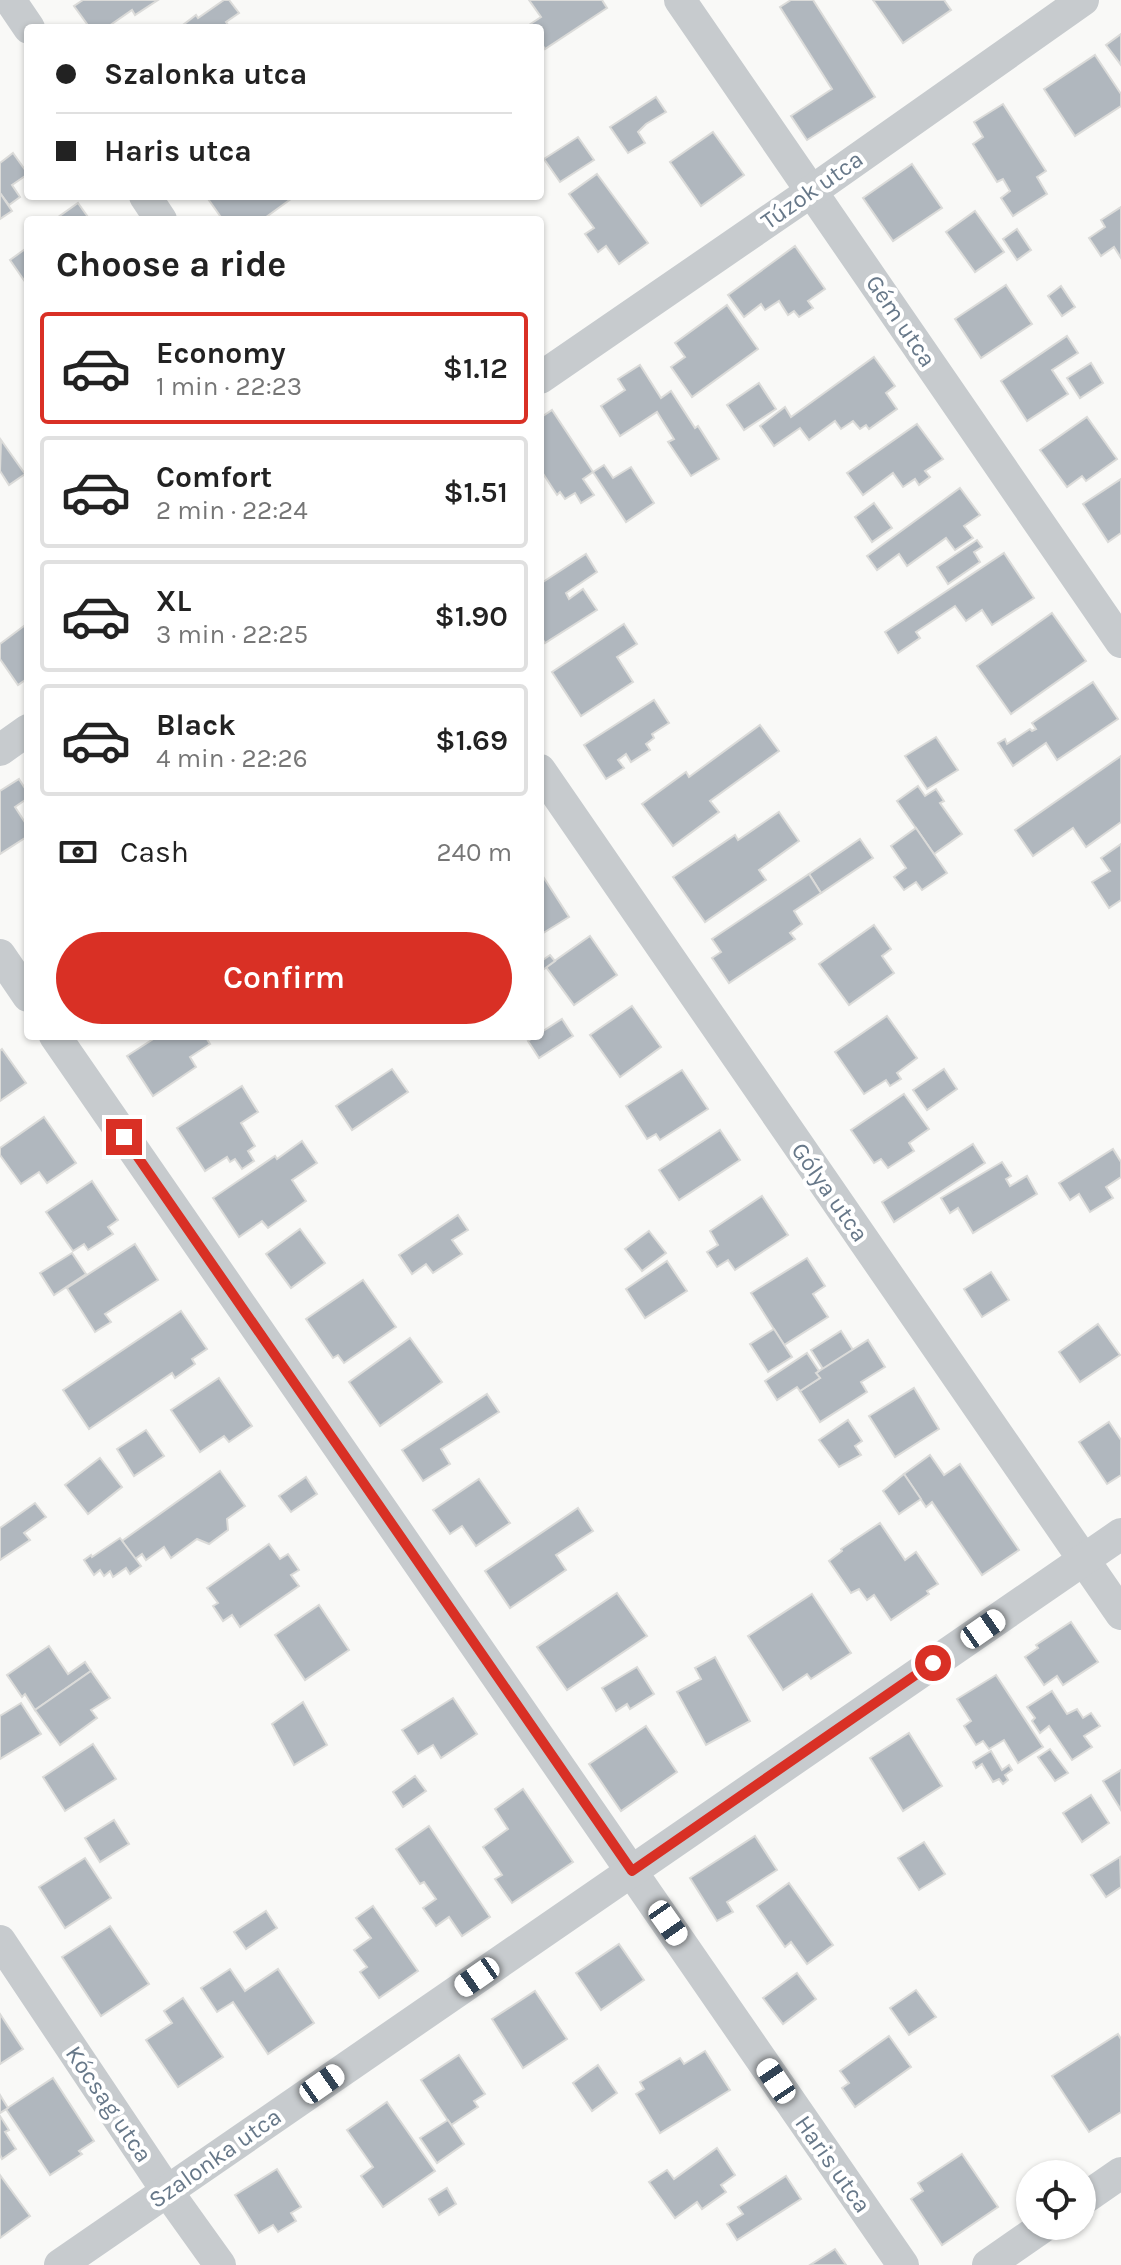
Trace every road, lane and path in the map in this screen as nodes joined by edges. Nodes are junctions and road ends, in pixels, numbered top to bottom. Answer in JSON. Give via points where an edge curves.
{"nodes":[{"id":1,"x":10,"y":0,"type":"edge"},
{"id":2,"x":680,"y":0,"type":"edge"},
{"id":3,"x":1083,"y":0,"type":"edge"},
{"id":4,"x":26,"y":24,"type":"edge"},
{"id":5,"x":812,"y":191,"type":"junction"},
{"id":6,"x":544,"y":375,"type":"edge"},
{"id":7,"x":1121,"y":642,"type":"edge"},
{"id":8,"x":24,"y":733,"type":"edge"},
{"id":9,"x":0,"y":750,"type":"edge"},
{"id":10,"x":544,"y":776,"type":"edge"},
{"id":11,"x":0,"y":955,"type":"edge"},
{"id":12,"x":24,"y":990,"type":"edge"},
{"id":13,"x":58,"y":1040,"type":"edge"},
{"id":14,"x":1121,"y":1534,"type":"edge"},
{"id":15,"x":1084,"y":1559,"type":"junction"},
{"id":16,"x":1121,"y":1614,"type":"edge"},
{"id":17,"x":632,"y":1871,"type":"junction"},
{"id":18,"x":0,"y":1941,"type":"edge"},
{"id":19,"x":1121,"y":2173,"type":"edge"},
{"id":20,"x":1096,"y":2190,"type":"edge"},
{"id":21,"x":167,"y":2191,"type":"junction"},
{"id":22,"x":1024,"y":2240,"type":"edge"},
{"id":23,"x":60,"y":2265,"type":"edge"},
{"id":24,"x":220,"y":2265,"type":"edge"},
{"id":25,"x":903,"y":2265,"type":"edge"},
{"id":26,"x":988,"y":2265,"type":"edge"}],
"edges":[{"from":1,"to":4,"type":"street"},
{"from":2,"to":5,"type":"street","name":"Gém utca"},
{"from":3,"to":5,"type":"street","name":"Túzok utca"},
{"from":5,"to":6,"type":"street","name":"Túzok utca"},
{"from":5,"to":7,"type":"street","name":"Gém utca"},
{"from":8,"to":9,"type":"street"},
{"from":10,"to":15,"type":"street","name":"Gólya utca"},
{"from":11,"to":12,"type":"street"},
{"from":13,"to":17,"type":"street","name":"Haris utca"},
{"from":14,"to":15,"type":"street","name":"Szalonka utca"},
{"from":15,"to":16,"type":"street","name":"Gólya utca"},
{"from":15,"to":17,"type":"street","name":"Szalonka utca"},
{"from":17,"to":21,"type":"street","name":"Szalonka utca"},
{"from":17,"to":25,"type":"street","name":"Haris utca"},
{"from":18,"to":21,"type":"street","name":"Kócsag utca"},
{"from":19,"to":20,"type":"street"},
{"from":21,"to":23,"type":"street","name":"Szalonka utca"},
{"from":21,"to":24,"type":"street","name":"Kócsag utca"},
{"from":22,"to":26,"type":"street"}]}
